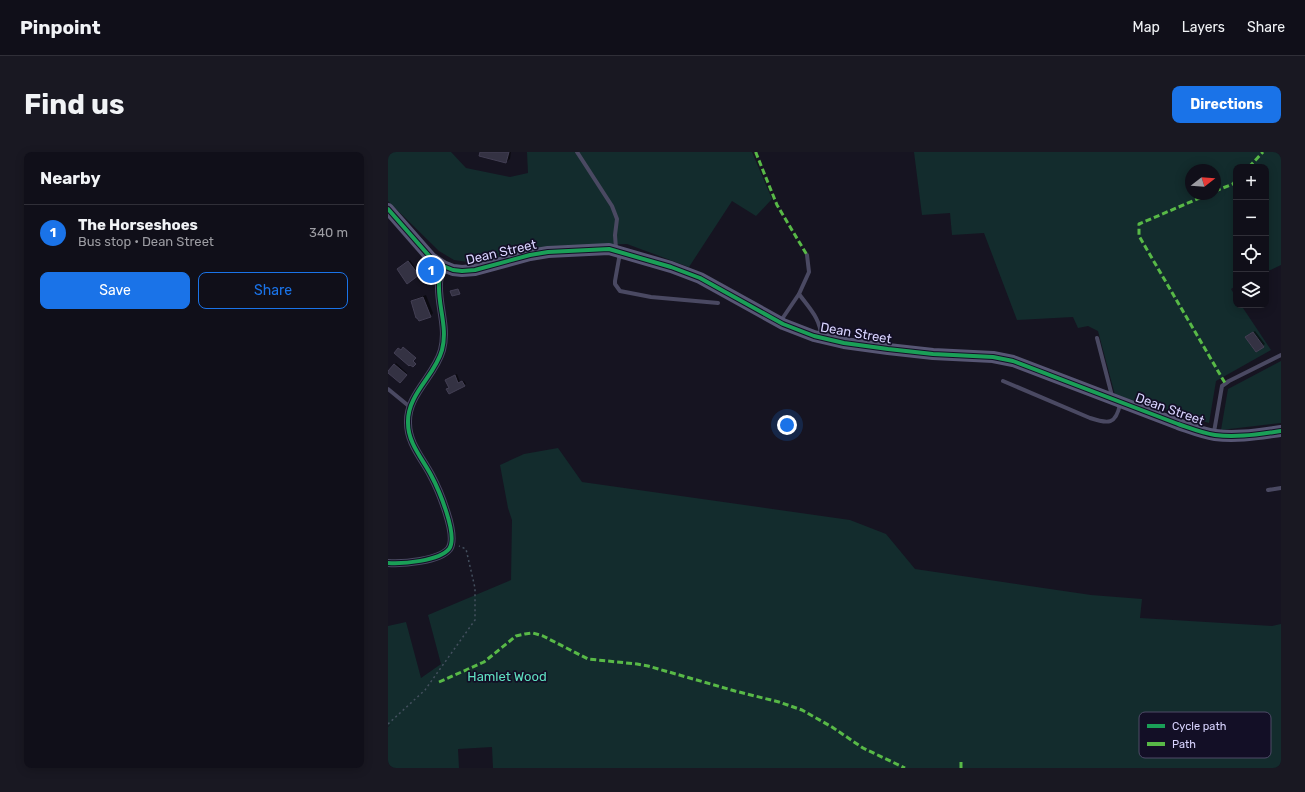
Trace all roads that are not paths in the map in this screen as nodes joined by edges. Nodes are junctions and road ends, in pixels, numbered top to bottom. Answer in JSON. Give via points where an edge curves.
{"nodes":[{"id":1,"x":577,"y":152,"type":"edge"},
{"id":2,"x":388,"y":209,"type":"edge"},
{"id":3,"x":618,"y":252,"type":"junction"},
{"id":4,"x":807,"y":255,"type":"dead end"},
{"id":5,"x":443,"y":266,"type":"junction"},
{"id":6,"x":799,"y":294,"type":"junction"},
{"id":7,"x":718,"y":303,"type":"dead end"},
{"id":8,"x":780,"y":322,"type":"junction"},
{"id":9,"x":821,"y":338,"type":"junction"},
{"id":10,"x":1097,"y":338,"type":"dead end"},
{"id":11,"x":1281,"y":355,"type":"edge"},
{"id":12,"x":1004,"y":381,"type":"dead end"},
{"id":13,"x":388,"y":389,"type":"edge"},
{"id":14,"x":1116,"y":400,"type":"junction"},
{"id":15,"x":410,"y":407,"type":"junction"},
{"id":16,"x":1281,"y":431,"type":"edge"},
{"id":17,"x":1213,"y":435,"type":"junction"},
{"id":18,"x":1281,"y":488,"type":"edge"},
{"id":19,"x":1268,"y":490,"type":"dead end"},
{"id":20,"x":388,"y":563,"type":"edge"}],
"edges":[{"from":1,"to":3,"type":"lane","via":[[612,206],[617,219],[615,235]]},
{"from":2,"to":5,"type":"street","name":"Dean Street","via":[[431,258]]},
{"from":3,"to":5,"type":"street","name":"Dean Street","via":[[609,249],[548,252],[462,271]]},
{"from":3,"to":7,"type":"lane","via":[[615,284],[620,291],[651,297]]},
{"from":3,"to":8,"type":"street","name":"Dean Street","via":[[700,278]]},
{"from":4,"to":6,"type":"lane","via":[[808,272]]},
{"from":5,"to":15,"type":"street","via":[[439,284],[445,336],[442,350]]},
{"from":6,"to":8,"type":"lane"},
{"from":6,"to":9,"type":"lane","via":[[817,318]]},
{"from":8,"to":9,"type":"street","name":"Dean Street"},
{"from":9,"to":14,"type":"street","name":"Dean Street","via":[[888,349],[993,357],[1013,361]]},
{"from":10,"to":14,"type":"lane"},
{"from":11,"to":17,"type":"lane","via":[[1222,386]]},
{"from":12,"to":14,"type":"lane","via":[[1104,422],[1116,417]]},
{"from":13,"to":15,"type":"lane"},
{"from":14,"to":17,"type":"street","name":"Dean Street"},
{"from":15,"to":20,"type":"street","via":[[410,436],[444,506],[450,524],[452,543],[449,549],[433,558]]},
{"from":16,"to":17,"type":"street","name":"Dean Street","via":[[1246,436]]},
{"from":18,"to":19,"type":"lane"}]}
